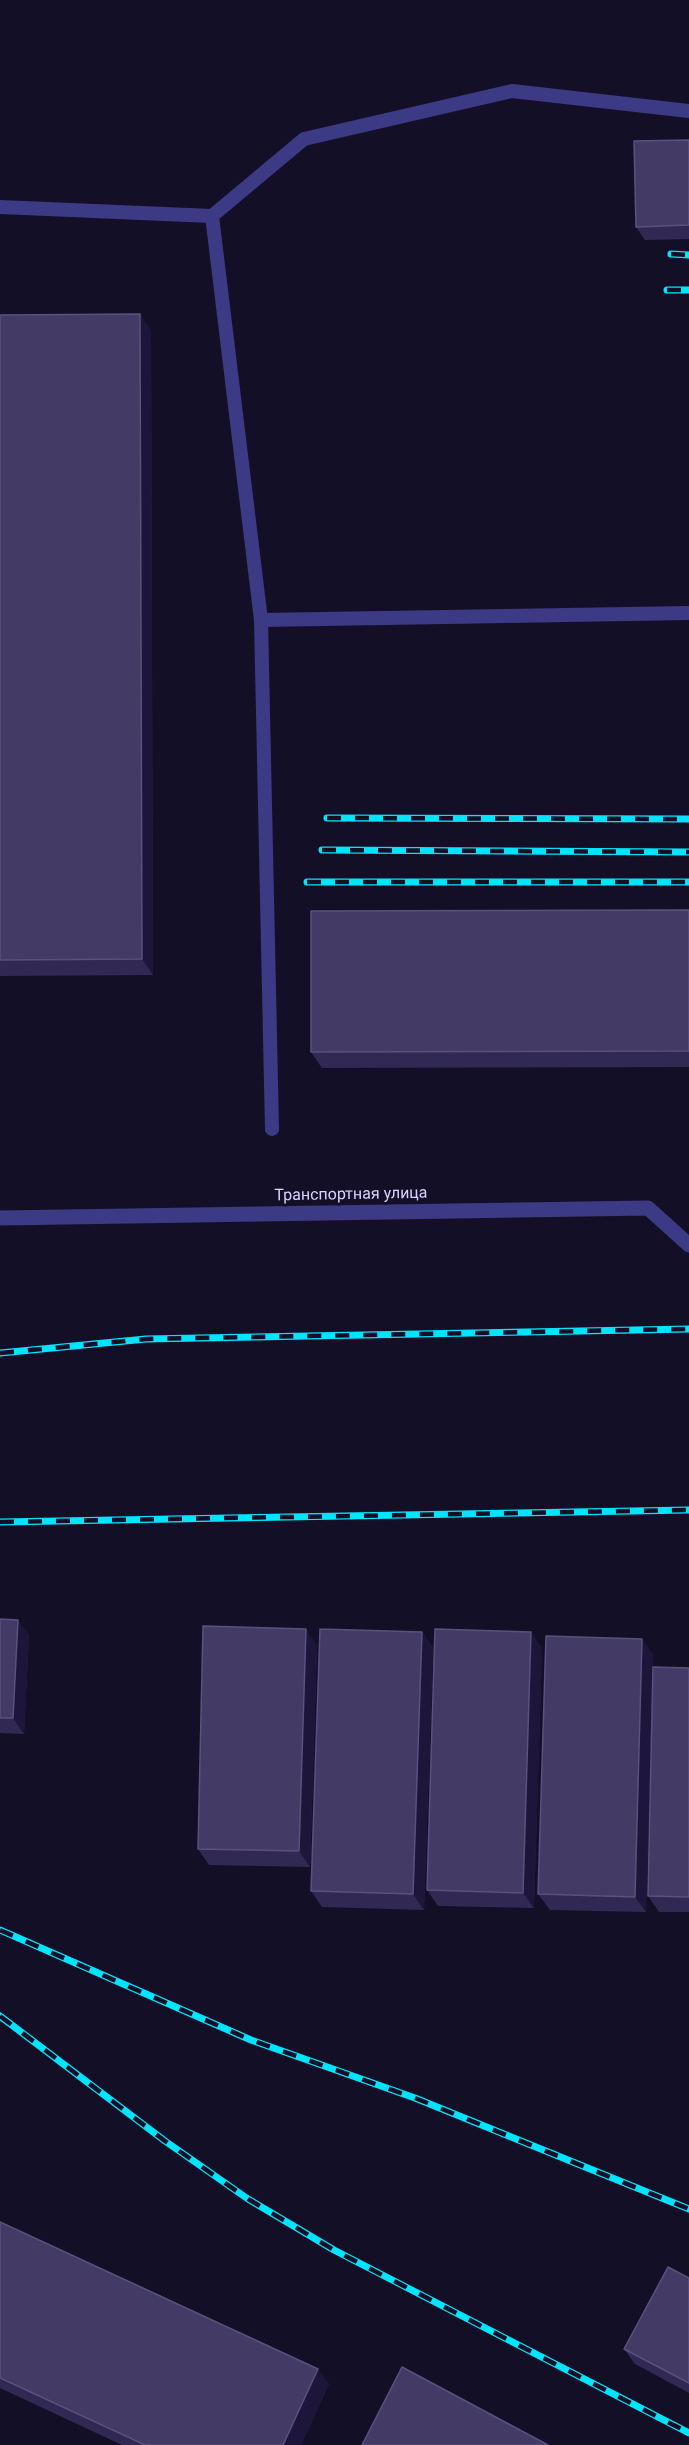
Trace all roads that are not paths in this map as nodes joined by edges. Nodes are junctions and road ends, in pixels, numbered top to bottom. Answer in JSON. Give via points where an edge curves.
{"nodes":[{"id":1,"x":689,"y":111,"type":"edge"},
{"id":2,"x":0,"y":207,"type":"edge"},
{"id":3,"x":212,"y":216,"type":"junction"},
{"id":4,"x":689,"y":613,"type":"edge"},
{"id":5,"x":261,"y":620,"type":"junction"},
{"id":6,"x":272,"y":1129,"type":"dead end"},
{"id":7,"x":0,"y":1218,"type":"edge"},
{"id":8,"x":689,"y":1245,"type":"edge"}],
"edges":[{"from":1,"to":3,"type":"lane","via":[[512,91],[304,139]]},
{"from":2,"to":3,"type":"lane"},
{"from":3,"to":5,"type":"lane"},
{"from":4,"to":5,"type":"lane"},
{"from":5,"to":6,"type":"lane"},
{"from":7,"to":8,"type":"street","name":"Транспортная улица","via":[[648,1208]]}]}
